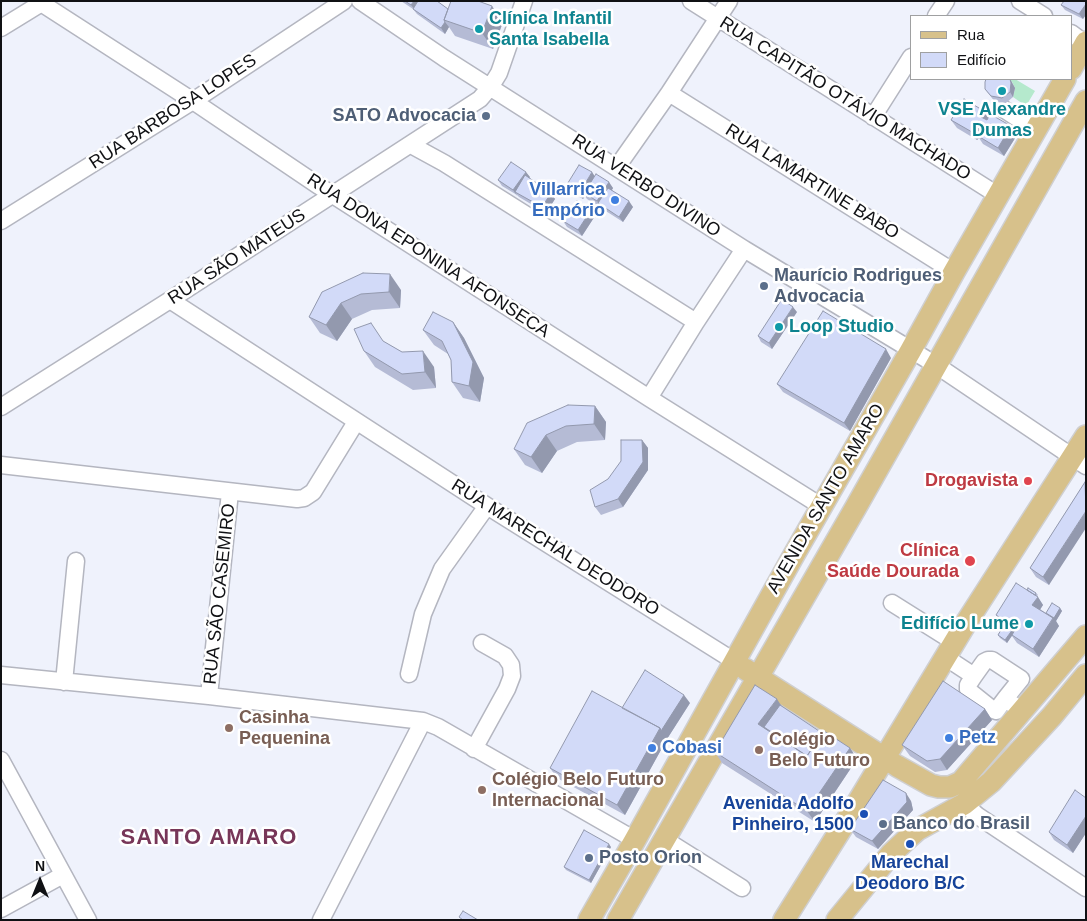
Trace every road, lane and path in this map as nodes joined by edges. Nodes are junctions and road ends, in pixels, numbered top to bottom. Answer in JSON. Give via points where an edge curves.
{"nodes":[{"id":1,"x":344,"y":1,"type":"edge"},
{"id":2,"x":360,"y":1,"type":"edge"},
{"id":3,"x":524,"y":1,"type":"edge"},
{"id":4,"x":690,"y":1,"type":"edge"},
{"id":5,"x":729,"y":1,"type":"edge"},
{"id":6,"x":946,"y":1,"type":"edge"},
{"id":7,"x":1020,"y":1,"type":"edge"},
{"id":8,"x":41,"y":2,"type":"edge"},
{"id":9,"x":937,"y":15,"type":"edge"},
{"id":10,"x":1042,"y":15,"type":"edge"},
{"id":11,"x":718,"y":19,"type":"junction"},
{"id":12,"x":1,"y":28,"type":"edge"},
{"id":13,"x":1082,"y":41,"type":"edge"},
{"id":14,"x":910,"y":59,"type":"edge"},
{"id":15,"x":1072,"y":66,"type":"edge"},
{"id":16,"x":1064,"y":80,"type":"edge"},
{"id":17,"x":491,"y":86,"type":"junction"},
{"id":18,"x":669,"y":93,"type":"junction"},
{"id":19,"x":193,"y":101,"type":"junction"},
{"id":20,"x":1086,"y":101,"type":"edge"},
{"id":21,"x":1002,"y":108,"type":"dead end"},
{"id":22,"x":873,"y":117,"type":"junction"},
{"id":23,"x":1037,"y":131,"type":"junction"},
{"id":24,"x":411,"y":145,"type":"junction"},
{"id":25,"x":618,"y":167,"type":"junction"},
{"id":26,"x":333,"y":195,"type":"junction"},
{"id":27,"x":999,"y":196,"type":"junction"},
{"id":28,"x":1,"y":221,"type":"edge"},
{"id":29,"x":744,"y":249,"type":"junction"},
{"id":30,"x":954,"y":272,"type":"junction"},
{"id":31,"x":170,"y":300,"type":"junction"},
{"id":32,"x":696,"y":322,"type":"junction"},
{"id":33,"x":911,"y":350,"type":"junction"},
{"id":34,"x":936,"y":365,"type":"junction"},
{"id":35,"x":648,"y":398,"type":"junction"},
{"id":36,"x":1,"y":407,"type":"edge"},
{"id":37,"x":356,"y":422,"type":"junction"},
{"id":38,"x":1086,"y":436,"type":"edge"},
{"id":39,"x":1079,"y":461,"type":"edge"},
{"id":40,"x":1,"y":465,"type":"edge"},
{"id":41,"x":230,"y":492,"type":"junction"},
{"id":42,"x":487,"y":506,"type":"junction"},
{"id":43,"x":821,"y":506,"type":"junction"},
{"id":44,"x":76,"y":561,"type":"dead end"},
{"id":45,"x":892,"y":604,"type":"dead end"},
{"id":46,"x":1086,"y":636,"type":"edge"},
{"id":47,"x":482,"y":643,"type":"dead end"},
{"id":48,"x":950,"y":650,"type":"junction"},
{"id":49,"x":734,"y":662,"type":"junction"},
{"id":50,"x":409,"y":674,"type":"dead end"},
{"id":51,"x":1086,"y":675,"type":"edge"},
{"id":52,"x":1,"y":676,"type":"edge"},
{"id":53,"x":974,"y":676,"type":"junction"},
{"id":54,"x":757,"y":677,"type":"junction"},
{"id":55,"x":64,"y":682,"type":"junction"},
{"id":56,"x":209,"y":696,"type":"junction"},
{"id":57,"x":1013,"y":705,"type":"junction"},
{"id":58,"x":422,"y":721,"type":"junction"},
{"id":59,"x":474,"y":749,"type":"junction"},
{"id":60,"x":884,"y":758,"type":"junction"},
{"id":61,"x":1,"y":760,"type":"edge"},
{"id":62,"x":964,"y":804,"type":"junction"},
{"id":63,"x":664,"y":839,"type":"junction"},
{"id":64,"x":635,"y":840,"type":"junction"},
{"id":65,"x":63,"y":875,"type":"junction"},
{"id":66,"x":742,"y":888,"type":"dead end"},
{"id":67,"x":1086,"y":888,"type":"edge"},
{"id":68,"x":1,"y":909,"type":"edge"},
{"id":69,"x":88,"y":920,"type":"edge"},
{"id":70,"x":321,"y":920,"type":"edge"},
{"id":71,"x":589,"y":920,"type":"edge"},
{"id":72,"x":618,"y":920,"type":"edge"},
{"id":73,"x":784,"y":920,"type":"edge"},
{"id":74,"x":837,"y":920,"type":"edge"}],
"edges":[{"from":1,"to":19,"type":"street","name":"RUA BARBOSA LOPES"},
{"from":2,"to":17,"type":"street","name":"RUA VERBO DIVINO"},
{"from":3,"to":17,"type":"street","name":"RUA SÃO MATEUS","via":[[499,73]]},
{"from":4,"to":11,"type":"street","name":"RUA CAPITÃO OTÁVIO MACHADO"},
{"from":5,"to":11,"type":"street"},
{"from":6,"to":9,"type":"street"},
{"from":7,"to":10,"type":"street"},
{"from":8,"to":12,"type":"street"},
{"from":8,"to":19,"type":"street","name":"RUA DONA EPONINA AFONSECA"},
{"from":11,"to":18,"type":"street"},
{"from":11,"to":22,"type":"street","name":"RUA CAPITÃO OTÁVIO MACHADO"},
{"from":13,"to":15,"type":"main road"},
{"from":14,"to":22,"type":"street"},
{"from":16,"to":23,"type":"main road","name":"AVENIDA SANTO AMARO"},
{"from":17,"to":24,"type":"street","name":"RUA SÃO MATEUS","via":[[480,99]]},
{"from":17,"to":25,"type":"street","name":"RUA VERBO DIVINO"},
{"from":18,"to":25,"type":"street"},
{"from":18,"to":30,"type":"street","name":"RUA LAMARTINE BABO"},
{"from":19,"to":26,"type":"street","name":"RUA DONA EPONINA AFONSECA"},
{"from":19,"to":28,"type":"street","name":"RUA BARBOSA LOPES"},
{"from":20,"to":34,"type":"main road","name":"AVENIDA SANTO AMARO"},
{"from":21,"to":23,"type":"street"},
{"from":22,"to":27,"type":"street","name":"RUA CAPITÃO OTÁVIO MACHADO"},
{"from":23,"to":27,"type":"main road","name":"AVENIDA SANTO AMARO"},
{"from":24,"to":26,"type":"street","name":"RUA SÃO MATEUS"},
{"from":24,"to":32,"type":"street"},
{"from":25,"to":29,"type":"street","name":"RUA VERBO DIVINO"},
{"from":26,"to":31,"type":"street","name":"RUA SÃO MATEUS"},
{"from":26,"to":35,"type":"street","name":"RUA DONA EPONINA AFONSECA"},
{"from":27,"to":30,"type":"main road","name":"AVENIDA SANTO AMARO"},
{"from":29,"to":32,"type":"street"},
{"from":29,"to":33,"type":"street","name":"RUA VERBO DIVINO"},
{"from":30,"to":33,"type":"main road","name":"AVENIDA SANTO AMARO"},
{"from":31,"to":36,"type":"street","name":"RUA SÃO MATEUS"},
{"from":31,"to":37,"type":"street","name":"RUA MARECHAL DEODORO"},
{"from":32,"to":35,"type":"street"},
{"from":33,"to":34,"type":"street","name":"RUA VERBO DIVINO"},
{"from":33,"to":43,"type":"main road","name":"AVENIDA SANTO AMARO"},
{"from":34,"to":39,"type":"street","name":"RUA VERBO DIVINO"},
{"from":34,"to":54,"type":"main road","name":"AVENIDA SANTO AMARO"},
{"from":35,"to":43,"type":"street","name":"RUA DONA EPONINA AFONSECA"},
{"from":37,"to":41,"type":"street","via":[[309,496],[297,499]]},
{"from":37,"to":42,"type":"street","name":"RUA MARECHAL DEODORO"},
{"from":38,"to":39,"type":"main road"},
{"from":39,"to":48,"type":"main road"},
{"from":40,"to":41,"type":"street"},
{"from":41,"to":56,"type":"street","name":"RUA SÃO CASEMIRO"},
{"from":42,"to":49,"type":"street","name":"RUA MARECHAL DEODORO"},
{"from":42,"to":50,"type":"street","via":[[442,569],[422,614]]},
{"from":43,"to":49,"type":"main road","name":"AVENIDA SANTO AMARO"},
{"from":44,"to":55,"type":"street"},
{"from":45,"to":48,"type":"street"},
{"from":46,"to":57,"type":"main road"},
{"from":47,"to":59,"type":"street","via":[[505,656],[511,665],[512,676]]},
{"from":48,"to":53,"type":"street"},
{"from":48,"to":60,"type":"main road"},
{"from":49,"to":54,"type":"main road","name":"RUA MARECHAL DEODORO"},
{"from":49,"to":64,"type":"main road","name":"AVENIDA SANTO AMARO"},
{"from":51,"to":62,"type":"main road","via":[[991,782]]},
{"from":52,"to":55,"type":"street"},
{"from":53,"to":57,"type":"street","via":[[968,685],[970,693],[996,711]]},
{"from":53,"to":57,"type":"street","via":[[984,662],[992,660],[1021,679]]},
{"from":54,"to":60,"type":"main road","name":"RUA MARECHAL DEODORO"},
{"from":54,"to":63,"type":"main road","name":"AVENIDA SANTO AMARO"},
{"from":55,"to":56,"type":"street"},
{"from":56,"to":58,"type":"street"},
{"from":57,"to":60,"type":"main road","name":"RUA MARECHAL DEODORO","via":[[960,782],[950,787],[931,785]]},
{"from":58,"to":59,"type":"street"},
{"from":58,"to":70,"type":"street"},
{"from":59,"to":64,"type":"street"},
{"from":60,"to":73,"type":"main road"},
{"from":61,"to":65,"type":"street"},
{"from":62,"to":67,"type":"street"},
{"from":62,"to":74,"type":"main road","via":[[917,830],[906,840]]},
{"from":63,"to":66,"type":"street"},
{"from":63,"to":72,"type":"main road","name":"AVENIDA SANTO AMARO"},
{"from":64,"to":71,"type":"main road","name":"AVENIDA SANTO AMARO"},
{"from":65,"to":68,"type":"street"},
{"from":65,"to":69,"type":"street"}]}
